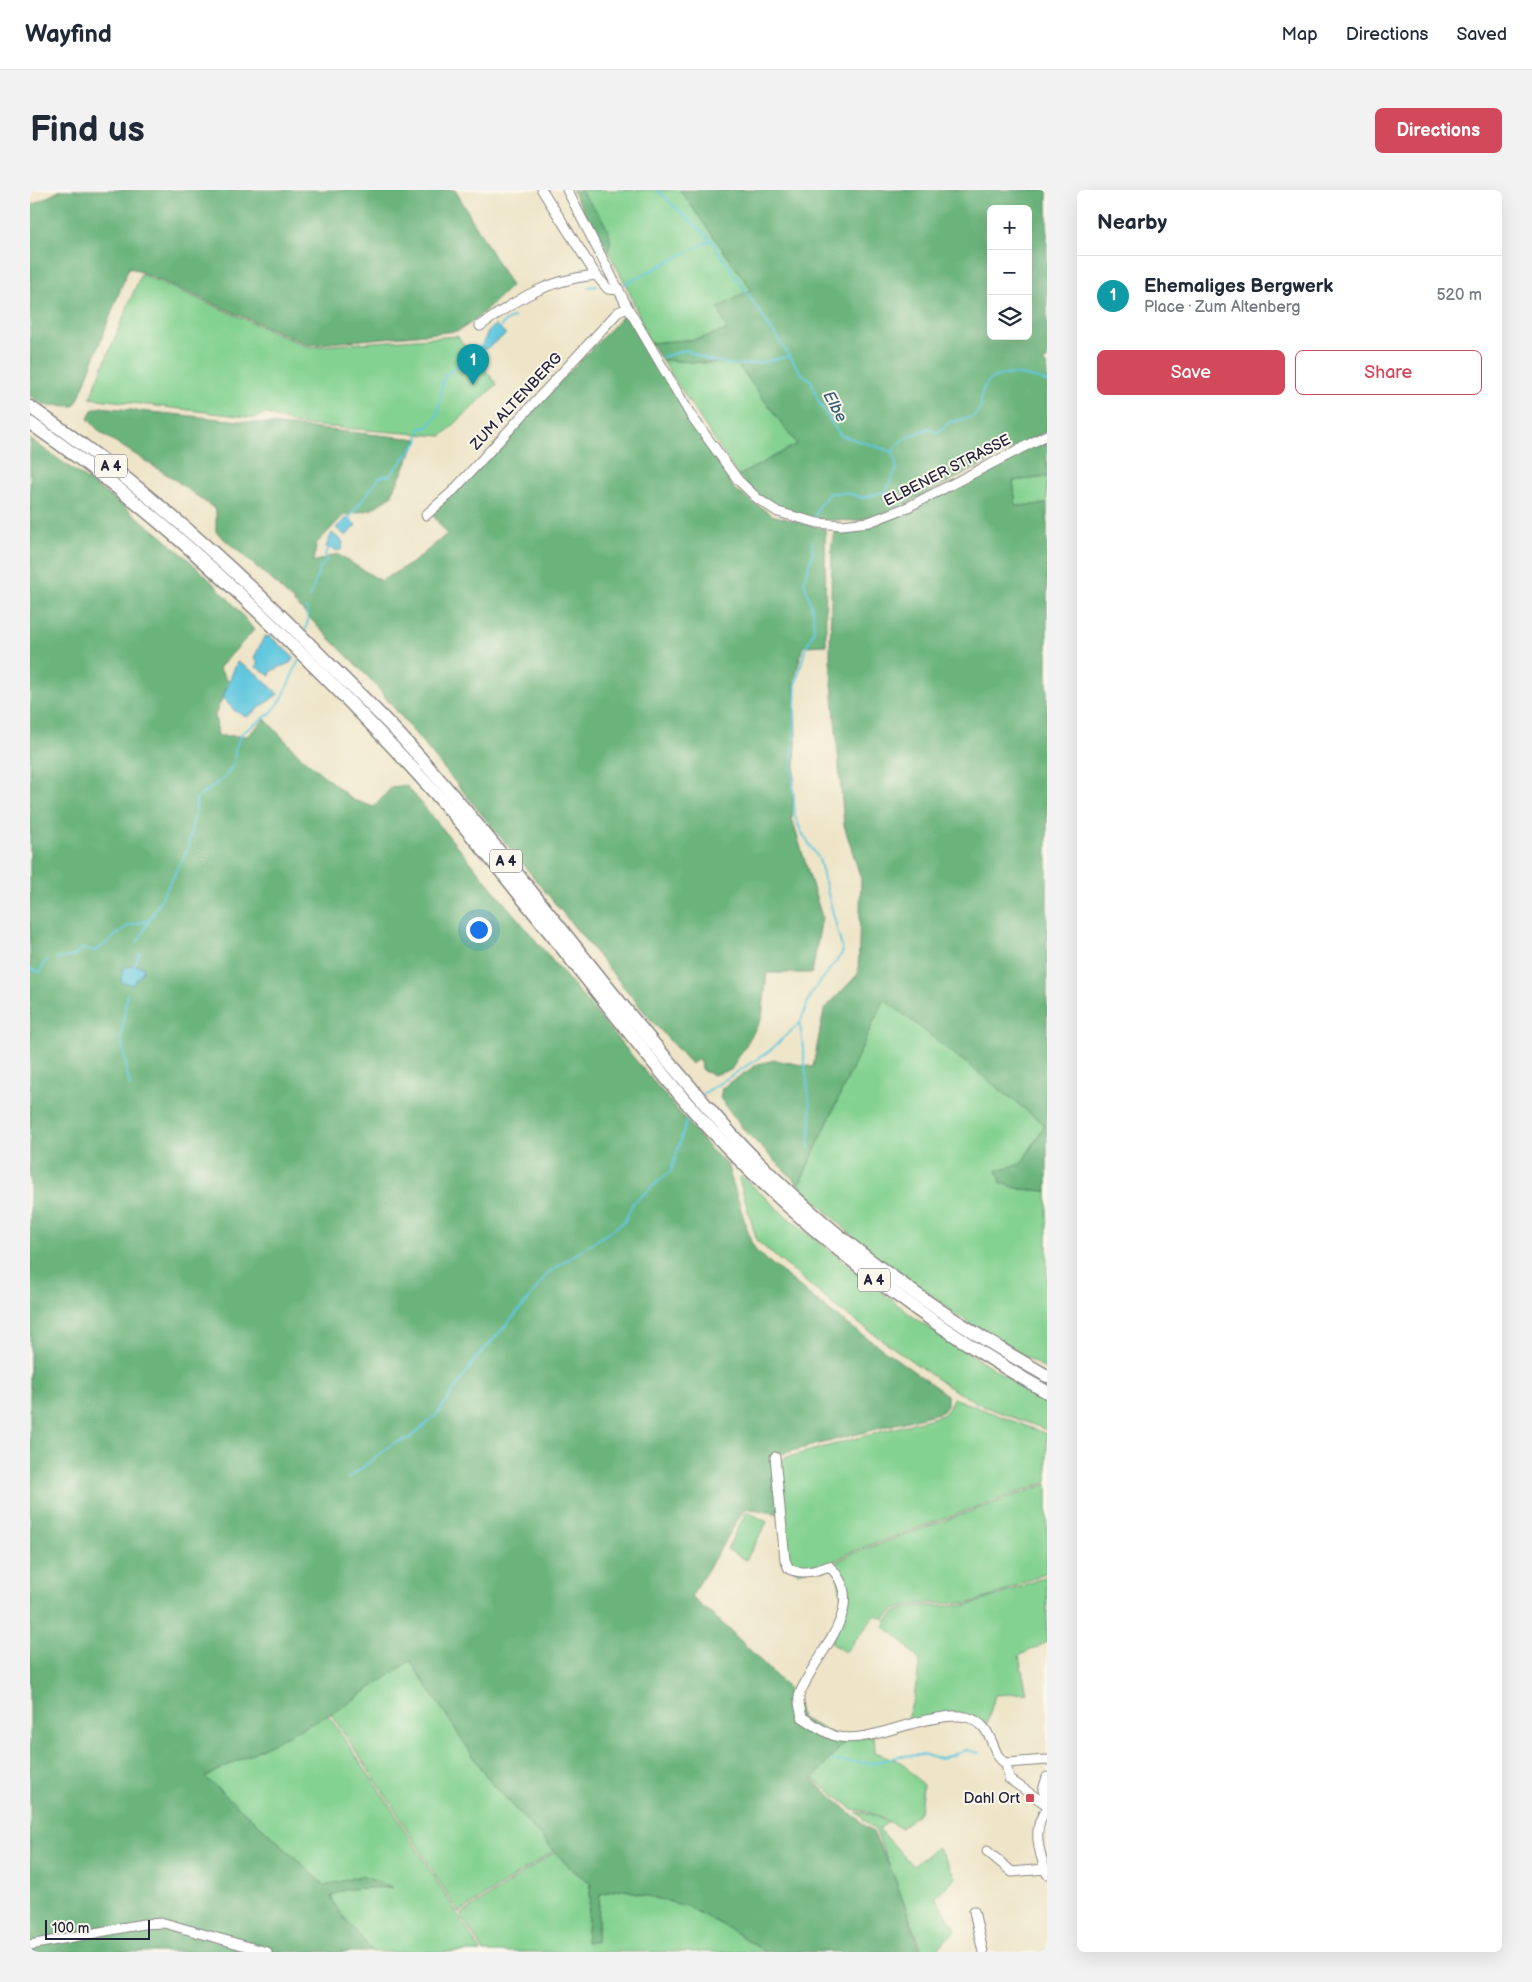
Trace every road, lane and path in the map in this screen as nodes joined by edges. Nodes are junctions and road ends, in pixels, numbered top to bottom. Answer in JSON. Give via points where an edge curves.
{"nodes":[{"id":1,"x":542,"y":190,"type":"edge"},
{"id":2,"x":567,"y":190,"type":"edge"},
{"id":3,"x":596,"y":275,"type":"junction"},
{"id":4,"x":619,"y":290,"type":"junction"},
{"id":5,"x":628,"y":308,"type":"junction"},
{"id":6,"x":480,"y":326,"type":"dead end"},
{"id":7,"x":30,"y":407,"type":"edge"},
{"id":8,"x":30,"y":423,"type":"edge"},
{"id":9,"x":1047,"y":435,"type":"edge"},
{"id":10,"x":426,"y":515,"type":"dead end"},
{"id":11,"x":185,"y":534,"type":"junction"},
{"id":12,"x":630,"y":1026,"type":"junction"},
{"id":13,"x":1047,"y":1376,"type":"edge"},
{"id":14,"x":1047,"y":1392,"type":"edge"},
{"id":15,"x":775,"y":1457,"type":"dead end"},
{"id":16,"x":1047,"y":1760,"type":"edge"},
{"id":17,"x":1006,"y":1763,"type":"junction"},
{"id":18,"x":1047,"y":1777,"type":"edge"},
{"id":19,"x":1047,"y":1803,"type":"edge"},
{"id":20,"x":1047,"y":1809,"type":"edge"},
{"id":21,"x":987,"y":1851,"type":"dead end"},
{"id":22,"x":1046,"y":1871,"type":"edge"},
{"id":23,"x":974,"y":1911,"type":"dead end"},
{"id":24,"x":30,"y":1945,"type":"edge"},
{"id":25,"x":267,"y":1952,"type":"edge"},
{"id":26,"x":983,"y":1952,"type":"edge"}],
"edges":[{"from":1,"to":3,"type":"street"},
{"from":2,"to":4,"type":"street","name":"ELBENER STRASSE"},
{"from":3,"to":4,"type":"street","via":[[608,289]]},
{"from":3,"to":6,"type":"street","via":[[553,282],[505,308]]},
{"from":4,"to":5,"type":"street","name":"ELBENER STRASSE"},
{"from":5,"to":9,"type":"street","name":"ELBENER STRASSE","via":[[690,414],[738,480],[778,512],[805,521],[854,524],[892,515]]},
{"from":5,"to":10,"type":"street","name":"ZUM ALTENBERG","via":[[618,312]]},
{"from":7,"to":11,"type":"highway","number":"A 4","via":[[105,462]]},
{"from":8,"to":11,"type":"highway","number":"A 4"},
{"from":11,"to":12,"type":"highway","number":"A 4","via":[[266,599],[367,710]]},
{"from":12,"to":13,"type":"highway","number":"A 4","via":[[797,1200],[876,1266],[1002,1351]]},
{"from":12,"to":14,"type":"highway","number":"A 4","via":[[721,1142],[816,1232],[867,1274],[997,1364]]},
{"from":15,"to":17,"type":"street","via":[[785,1560],[789,1569],[797,1573],[829,1566],[842,1582],[844,1598],[838,1628],[810,1670],[798,1698],[802,1717],[823,1731],[844,1738],[922,1720],[966,1717],[978,1722],[989,1733],[1000,1759]]},
{"from":16,"to":17,"type":"street"},
{"from":17,"to":19,"type":"street","via":[[1009,1779]]},
{"from":18,"to":19,"type":"street","via":[[1043,1790]]},
{"from":20,"to":22,"type":"street","via":[[1037,1826]]},
{"from":21,"to":22,"type":"street","via":[[1012,1872]]},
{"from":23,"to":26,"type":"street"},
{"from":24,"to":25,"type":"street","via":[[164,1923]]}]}
